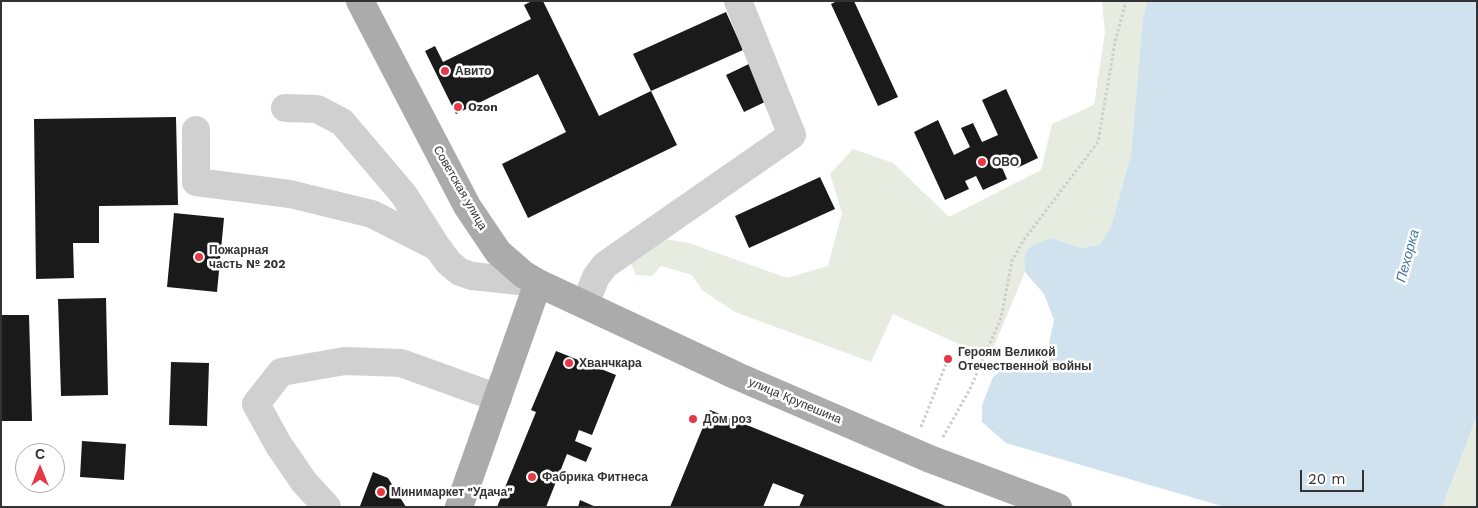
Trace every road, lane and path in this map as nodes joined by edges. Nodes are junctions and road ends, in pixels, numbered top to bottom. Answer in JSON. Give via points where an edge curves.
{"nodes":[{"id":1,"x":360,"y":1,"type":"edge"},
{"id":2,"x":738,"y":1,"type":"edge"},
{"id":3,"x":750,"y":1,"type":"edge"},
{"id":4,"x":1126,"y":1,"type":"edge"},
{"id":5,"x":750,"y":29,"type":"junction"},
{"id":6,"x":285,"y":108,"type":"dead end"},
{"id":7,"x":196,"y":130,"type":"dead end"},
{"id":8,"x":437,"y":247,"type":"junction"},
{"id":9,"x":538,"y":283,"type":"junction"},
{"id":10,"x":585,"y":304,"type":"junction"},
{"id":11,"x":948,"y":360,"type":"dead end"},
{"id":12,"x":498,"y":398,"type":"junction"},
{"id":13,"x":921,"y":427,"type":"dead end"},
{"id":14,"x":943,"y":437,"type":"dead end"},
{"id":15,"x":327,"y":507,"type":"edge"},
{"id":16,"x":459,"y":507,"type":"edge"},
{"id":17,"x":1058,"y":507,"type":"edge"}],
"edges":[{"from":1,"to":9,"type":"main road","name":"Советская улица","via":[[468,206],[498,252]]},
{"from":2,"to":5,"type":"lane"},
{"from":3,"to":5,"type":"lane"},
{"from":4,"to":14,"type":"path","via":[[1115,42],[1098,142],[1022,241],[1012,262],[1001,318],[970,389]]},
{"from":5,"to":10,"type":"lane","via":[[792,135],[605,265]]},
{"from":6,"to":8,"type":"lane","via":[[318,110],[342,122],[404,195]]},
{"from":7,"to":8,"type":"lane","via":[[196,182],[290,194],[372,214]]},
{"from":8,"to":9,"type":"lane","via":[[460,272]]},
{"from":9,"to":10,"type":"main road","name":"улица Крупешина"},
{"from":9,"to":12,"type":"main road"},
{"from":10,"to":17,"type":"main road","name":"улица Крупешина","via":[[737,376],[921,455]]},
{"from":11,"to":13,"type":"path"},
{"from":12,"to":15,"type":"lane","via":[[401,363],[345,361],[282,372],[256,404],[304,482]]},
{"from":12,"to":16,"type":"main road"}]}
